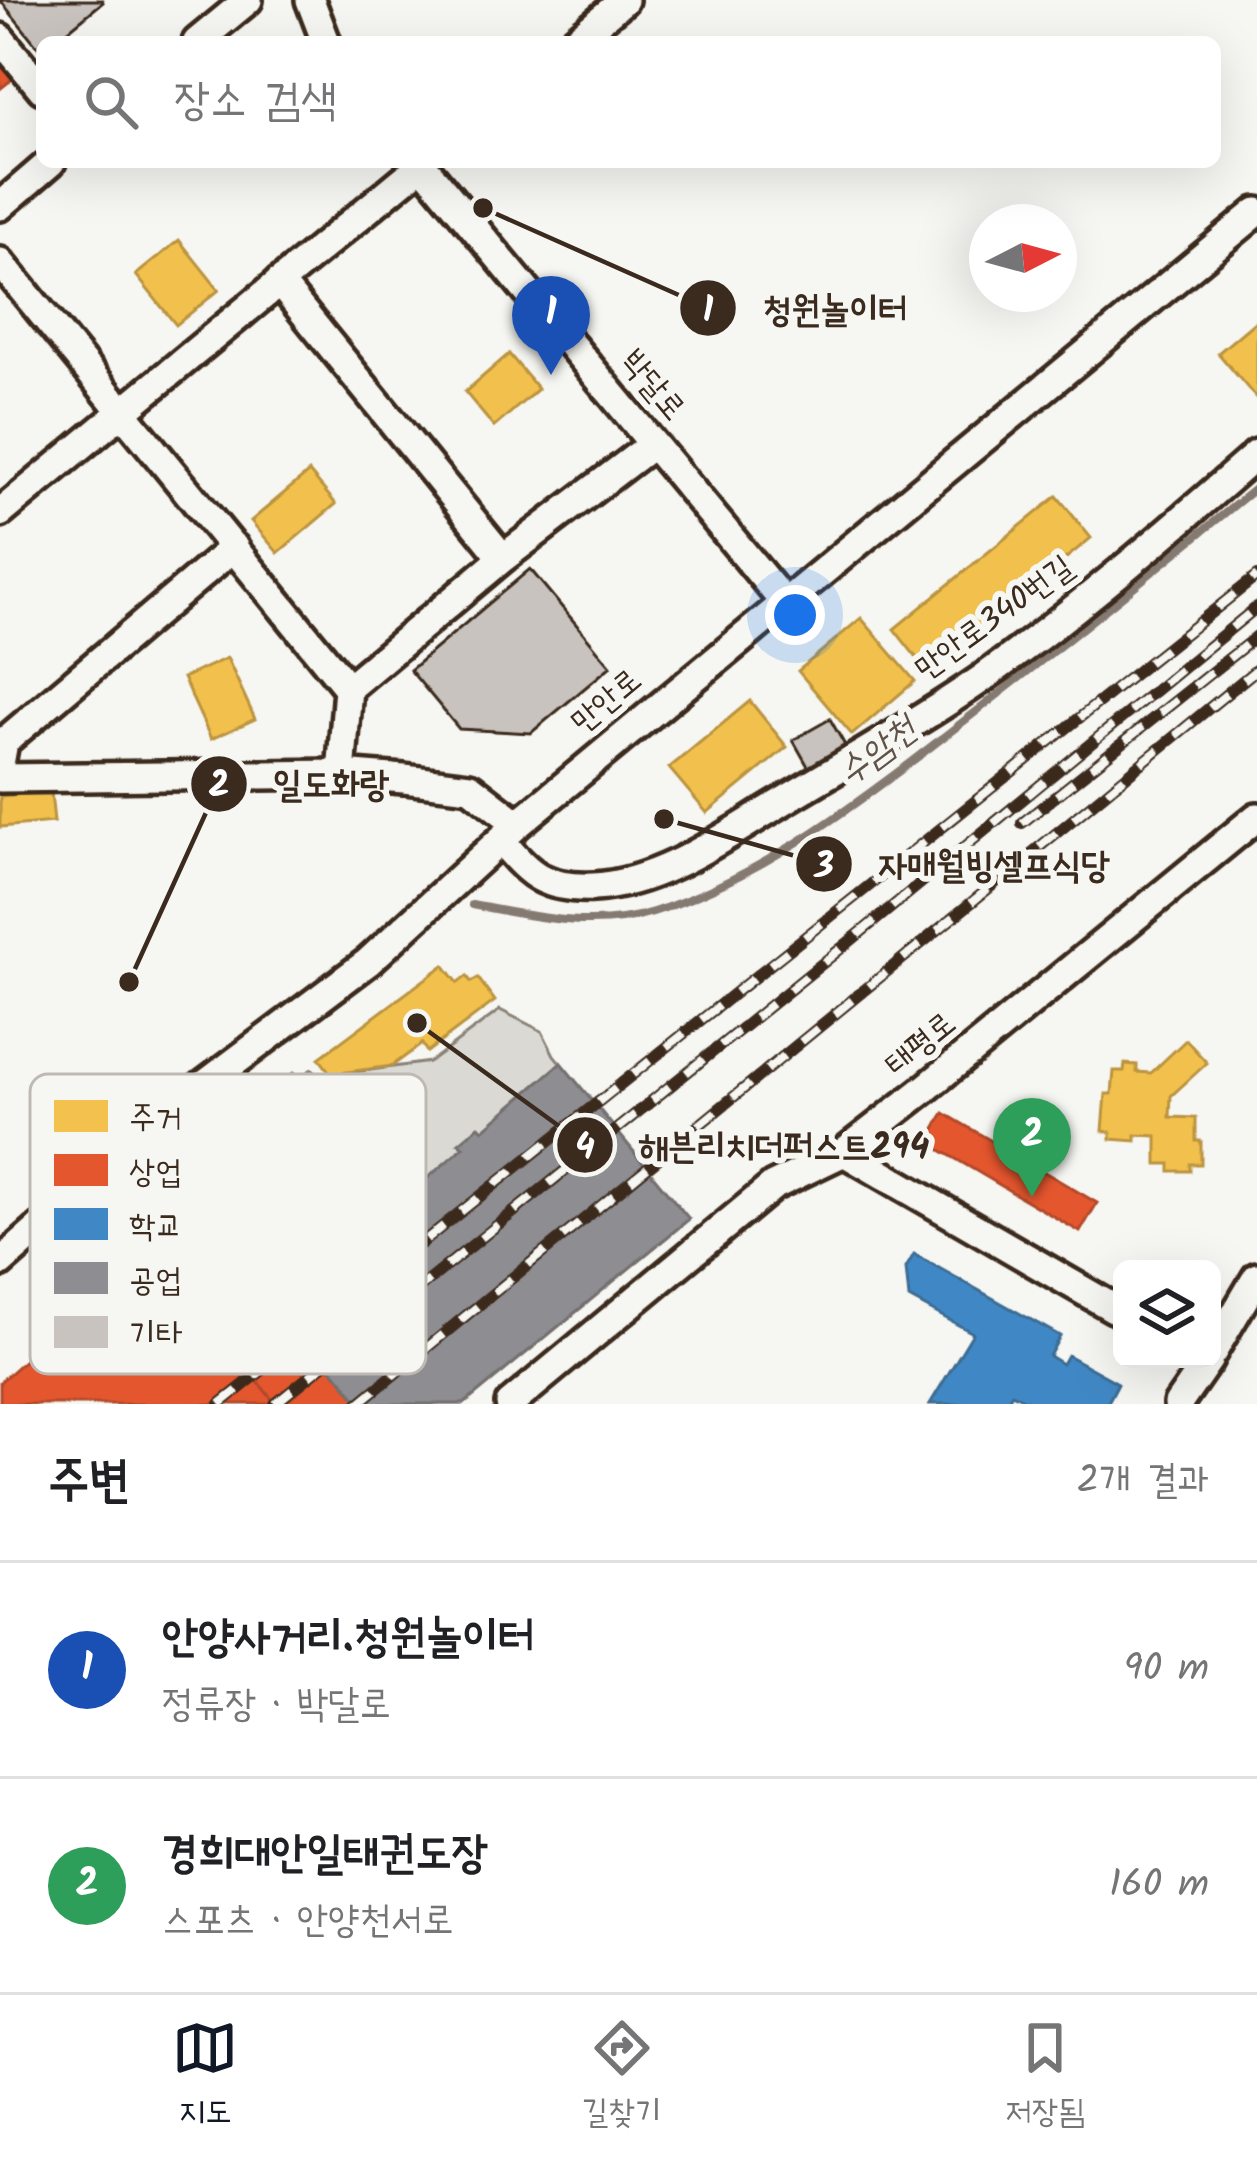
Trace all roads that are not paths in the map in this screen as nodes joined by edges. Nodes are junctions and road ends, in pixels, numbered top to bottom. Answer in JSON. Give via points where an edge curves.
{"nodes":[{"id":1,"x":248,"y":0,"type":"edge"},
{"id":2,"x":310,"y":0,"type":"edge"},
{"id":3,"x":624,"y":0,"type":"edge"},
{"id":4,"x":203,"y":36,"type":"edge"},
{"id":5,"x":324,"y":36,"type":"edge"},
{"id":6,"x":580,"y":36,"type":"edge"},
{"id":7,"x":0,"y":38,"type":"edge"},
{"id":8,"x":36,"y":82,"type":"edge"},
{"id":9,"x":44,"y":168,"type":"edge"},
{"id":10,"x":416,"y":168,"type":"edge"},
{"id":11,"x":426,"y":168,"type":"edge"},
{"id":12,"x":0,"y":206,"type":"edge"},
{"id":13,"x":1257,"y":212,"type":"edge"},
{"id":14,"x":0,"y":262,"type":"edge"},
{"id":15,"x":279,"y":282,"type":"junction"},
{"id":16,"x":122,"y":415,"type":"junction"},
{"id":17,"x":653,"y":444,"type":"junction"},
{"id":18,"x":1257,"y":454,"type":"edge"},
{"id":19,"x":0,"y":513,"type":"edge"},
{"id":20,"x":234,"y":547,"type":"junction"},
{"id":21,"x":502,"y":558,"type":"junction"},
{"id":22,"x":783,"y":601,"type":"junction"},
{"id":23,"x":348,"y":688,"type":"junction"},
{"id":24,"x":0,"y":764,"type":"edge"},
{"id":25,"x":341,"y":774,"type":"junction"},
{"id":26,"x":0,"y":778,"type":"edge"},
{"id":27,"x":1257,"y":817,"type":"edge"},
{"id":28,"x":510,"y":832,"type":"junction"},
{"id":29,"x":219,"y":1074,"type":"edge"},
{"id":30,"x":844,"y":1152,"type":"junction"},
{"id":31,"x":30,"y":1230,"type":"edge"},
{"id":32,"x":3,"y":1252,"type":"edge"},
{"id":33,"x":1257,"y":1277,"type":"edge"},
{"id":34,"x":1113,"y":1307,"type":"edge"},
{"id":35,"x":1221,"y":1337,"type":"edge"},
{"id":36,"x":1201,"y":1368,"type":"edge"},
{"id":37,"x":509,"y":1404,"type":"edge"},
{"id":38,"x":1178,"y":1404,"type":"edge"}],
"edges":[{"from":1,"to":4,"type":"street"},
{"from":2,"to":5,"type":"street"},
{"from":3,"to":6,"type":"street"},
{"from":7,"to":8,"type":"street"},
{"from":9,"to":12,"type":"street"},
{"from":10,"to":15,"type":"street"},
{"from":11,"to":17,"type":"street","name":"박달로"},
{"from":13,"to":22,"type":"street","name":"만안로"},
{"from":14,"to":16,"type":"street"},
{"from":15,"to":16,"type":"street"},
{"from":15,"to":21,"type":"street"},
{"from":16,"to":19,"type":"street"},
{"from":16,"to":20,"type":"street"},
{"from":17,"to":21,"type":"street"},
{"from":17,"to":22,"type":"street","name":"박달로"},
{"from":18,"to":28,"type":"street","name":"만안로340번길","via":[[1134,562],[978,681],[714,842],[640,879],[593,887],[547,882],[524,870]]},
{"from":20,"to":23,"type":"street"},
{"from":20,"to":24,"type":"street","via":[[4,742]]},
{"from":21,"to":23,"type":"street"},
{"from":22,"to":28,"type":"street","name":"만안로"},
{"from":23,"to":25,"type":"street"},
{"from":25,"to":26,"type":"street","name":"만안로340번길"},
{"from":25,"to":28,"type":"street","name":"만안로340번길","via":[[470,788]]},
{"from":27,"to":30,"type":"street","name":"태평로"},
{"from":28,"to":29,"type":"street","name":"만안로","via":[[368,962]]},
{"from":30,"to":34,"type":"street"},
{"from":30,"to":37,"type":"street","name":"태평로","via":[[773,1186]]},
{"from":31,"to":32,"type":"street","name":"만안로"},
{"from":33,"to":35,"type":"street"},
{"from":36,"to":38,"type":"street"}]}
